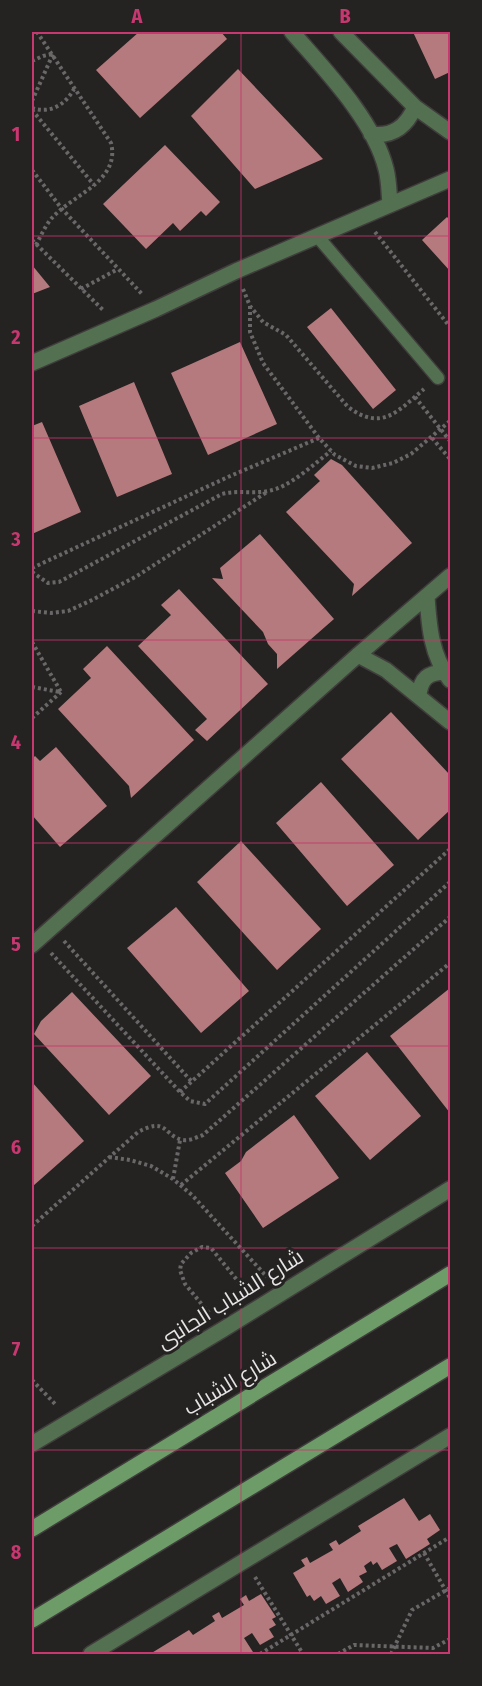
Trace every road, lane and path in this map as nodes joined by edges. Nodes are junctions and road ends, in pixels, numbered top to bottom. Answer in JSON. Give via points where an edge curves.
{"nodes":[{"id":1,"x":37,"y":32,"type":"edge"},
{"id":2,"x":292,"y":32,"type":"edge"},
{"id":3,"x":341,"y":32,"type":"edge"},
{"id":4,"x":53,"y":54,"type":"junction"},
{"id":5,"x":32,"y":61,"type":"edge"},
{"id":6,"x":74,"y":89,"type":"junction"},
{"id":7,"x":32,"y":101,"type":"edge"},
{"id":8,"x":415,"y":107,"type":"junction"},
{"id":9,"x":32,"y":109,"type":"edge"},
{"id":10,"x":450,"y":132,"type":"edge"},
{"id":11,"x":371,"y":134,"type":"junction"},
{"id":12,"x":32,"y":170,"type":"edge"},
{"id":13,"x":450,"y":179,"type":"edge"},
{"id":14,"x":94,"y":185,"type":"junction"},
{"id":15,"x":390,"y":206,"type":"junction"},
{"id":16,"x":62,"y":209,"type":"junction"},
{"id":17,"x":363,"y":218,"type":"junction"},
{"id":18,"x":318,"y":237,"type":"junction"},
{"id":19,"x":32,"y":240,"type":"edge"},
{"id":20,"x":36,"y":245,"type":"junction"},
{"id":21,"x":118,"y":269,"type":"junction"},
{"id":22,"x":236,"y":271,"type":"junction"},
{"id":23,"x":81,"y":289,"type":"junction"},
{"id":24,"x":250,"y":306,"type":"junction"},
{"id":25,"x":156,"y":309,"type":"junction"},
{"id":26,"x":118,"y":326,"type":"junction"},
{"id":27,"x":450,"y":327,"type":"edge"},
{"id":28,"x":32,"y":363,"type":"edge"},
{"id":29,"x":438,"y":378,"type":"joint"},
{"id":30,"x":415,"y":397,"type":"junction"},
{"id":31,"x":450,"y":421,"type":"edge"},
{"id":32,"x":441,"y":430,"type":"junction"},
{"id":33,"x":319,"y":438,"type":"junction"},
{"id":34,"x":432,"y":438,"type":"junction"},
{"id":35,"x":450,"y":441,"type":"edge"},
{"id":36,"x":331,"y":451,"type":"junction"},
{"id":37,"x":450,"y":459,"type":"edge"},
{"id":38,"x":267,"y":492,"type":"junction"},
{"id":39,"x":32,"y":570,"type":"edge"},
{"id":40,"x":450,"y":576,"type":"edge"},
{"id":41,"x":427,"y":596,"type":"junction"},
{"id":42,"x":32,"y":611,"type":"edge"},
{"id":43,"x":32,"y":642,"type":"edge"},
{"id":44,"x":358,"y":655,"type":"junction"},
{"id":45,"x":447,"y":676,"type":"edge"},
{"id":46,"x":32,"y":687,"type":"edge"},
{"id":47,"x":61,"y":692,"type":"junction"},
{"id":48,"x":419,"y":695,"type":"junction"},
{"id":49,"x":32,"y":718,"type":"edge"},
{"id":50,"x":450,"y":722,"type":"edge"},
{"id":51,"x":450,"y":849,"type":"edge"},
{"id":52,"x":450,"y":882,"type":"edge"},
{"id":53,"x":450,"y":917,"type":"edge"},
{"id":54,"x":52,"y":927,"type":"junction"},
{"id":55,"x":35,"y":942,"type":"edge"},
{"id":56,"x":450,"y":963,"type":"edge"},
{"id":57,"x":192,"y":1082,"type":"junction"},
{"id":58,"x":180,"y":1092,"type":"junction"},
{"id":59,"x":180,"y":1140,"type":"junction"},
{"id":60,"x":109,"y":1157,"type":"junction"},
{"id":61,"x":173,"y":1179,"type":"junction"},
{"id":62,"x":181,"y":1185,"type":"junction"},
{"id":63,"x":450,"y":1189,"type":"edge"},
{"id":64,"x":32,"y":1227,"type":"edge"},
{"id":65,"x":450,"y":1274,"type":"edge"},
{"id":66,"x":282,"y":1293,"type":"junction"},
{"id":67,"x":258,"y":1307,"type":"junction"},
{"id":68,"x":222,"y":1330,"type":"junction"},
{"id":69,"x":449,"y":1371,"type":"edge"},
{"id":70,"x":32,"y":1380,"type":"edge"},
{"id":71,"x":70,"y":1421,"type":"junction"},
{"id":72,"x":450,"y":1436,"type":"edge"},
{"id":73,"x":32,"y":1444,"type":"edge"},
{"id":74,"x":32,"y":1529,"type":"edge"},
{"id":75,"x":450,"y":1537,"type":"edge"},
{"id":76,"x":424,"y":1553,"type":"junction"},
{"id":77,"x":245,"y":1561,"type":"junction"},
{"id":78,"x":448,"y":1589,"type":"edge"},
{"id":79,"x":450,"y":1598,"type":"edge"},
{"id":80,"x":32,"y":1620,"type":"edge"},
{"id":81,"x":291,"y":1635,"type":"junction"},
{"id":82,"x":450,"y":1639,"type":"edge"},
{"id":83,"x":395,"y":1647,"type":"junction"},
{"id":84,"x":91,"y":1654,"type":"edge"},
{"id":85,"x":260,"y":1654,"type":"edge"},
{"id":86,"x":303,"y":1654,"type":"edge"},
{"id":87,"x":338,"y":1654,"type":"edge"},
{"id":88,"x":391,"y":1654,"type":"edge"}],
"edges":[{"from":1,"to":4,"type":"path"},
{"from":2,"to":11,"type":"street"},
{"from":3,"to":8,"type":"street"},
{"from":4,"to":5,"type":"path"},
{"from":4,"to":6,"type":"path"},
{"from":4,"to":7,"type":"path"},
{"from":6,"to":9,"type":"path","via":[[56,108]]},
{"from":6,"to":14,"type":"path","via":[[113,150],[108,171]]},
{"from":8,"to":10,"type":"street"},
{"from":8,"to":11,"type":"street","via":[[394,133]]},
{"from":9,"to":14,"type":"path"},
{"from":11,"to":15,"type":"street","via":[[386,169]]},
{"from":12,"to":16,"type":"path"},
{"from":13,"to":15,"type":"street"},
{"from":14,"to":16,"type":"path"},
{"from":15,"to":17,"type":"street"},
{"from":16,"to":20,"type":"path"},
{"from":16,"to":21,"type":"path"},
{"from":17,"to":18,"type":"street"},
{"from":17,"to":27,"type":"path"},
{"from":18,"to":22,"type":"street"},
{"from":18,"to":29,"type":"lane"},
{"from":19,"to":20,"type":"path"},
{"from":20,"to":23,"type":"path"},
{"from":21,"to":23,"type":"path"},
{"from":21,"to":25,"type":"path"},
{"from":22,"to":24,"type":"path"},
{"from":22,"to":25,"type":"street"},
{"from":23,"to":26,"type":"path"},
{"from":24,"to":30,"type":"path","via":[[263,322],[286,335],[360,416],[389,416]]},
{"from":24,"to":33,"type":"path","via":[[250,332],[263,363]]},
{"from":25,"to":26,"type":"street"},
{"from":26,"to":28,"type":"street"},
{"from":29,"to":30,"type":"path"},
{"from":30,"to":32,"type":"path"},
{"from":31,"to":32,"type":"path"},
{"from":32,"to":34,"type":"path"},
{"from":32,"to":35,"type":"path"},
{"from":33,"to":36,"type":"path"},
{"from":33,"to":39,"type":"path"},
{"from":34,"to":36,"type":"path","via":[[411,454],[372,468],[356,466]]},
{"from":34,"to":37,"type":"path"},
{"from":36,"to":38,"type":"path","via":[[295,478]]},
{"from":38,"to":39,"type":"path","via":[[222,494],[59,582],[48,583]]},
{"from":38,"to":42,"type":"path","via":[[144,572],[93,600],[68,611]]},
{"from":40,"to":41,"type":"street"},
{"from":41,"to":44,"type":"street"},
{"from":41,"to":45,"type":"street","via":[[431,639]]},
{"from":43,"to":47,"type":"path"},
{"from":44,"to":48,"type":"street"},
{"from":44,"to":54,"type":"street"},
{"from":45,"to":48,"type":"street","via":[[430,674],[424,678]]},
{"from":46,"to":47,"type":"path"},
{"from":47,"to":49,"type":"path"},
{"from":48,"to":50,"type":"street"},
{"from":51,"to":57,"type":"path"},
{"from":52,"to":58,"type":"path","via":[[210,1101],[195,1104]]},
{"from":53,"to":59,"type":"path","via":[[203,1135]]},
{"from":54,"to":55,"type":"street"},
{"from":54,"to":57,"type":"path"},
{"from":55,"to":58,"type":"path"},
{"from":56,"to":62,"type":"path"},
{"from":57,"to":58,"type":"path"},
{"from":59,"to":60,"type":"path","via":[[164,1128],[148,1127]]},
{"from":59,"to":61,"type":"path"},
{"from":60,"to":61,"type":"path","via":[[151,1166]]},
{"from":60,"to":64,"type":"path"},
{"from":61,"to":62,"type":"path"},
{"from":62,"to":66,"type":"path"},
{"from":63,"to":66,"type":"street","name":"شارع الشباب الجانبى"},
{"from":65,"to":74,"type":"main road","name":"شارع الشباب"},
{"from":66,"to":67,"type":"street","name":"شارع الشباب الجانبى"},
{"from":67,"to":68,"type":"street","name":"شارع الشباب الجانبى"},
{"from":67,"to":68,"type":"path","via":[[215,1250],[207,1246],[191,1253],[181,1264],[181,1277]]},
{"from":68,"to":71,"type":"street","name":"شارع الشباب الجانبى"},
{"from":69,"to":80,"type":"main road"},
{"from":70,"to":71,"type":"path"},
{"from":71,"to":73,"type":"street","name":"شارع الشباب الجانبى"},
{"from":72,"to":77,"type":"street"},
{"from":75,"to":76,"type":"path"},
{"from":76,"to":78,"type":"path"},
{"from":76,"to":81,"type":"path"},
{"from":77,"to":81,"type":"path"},
{"from":77,"to":84,"type":"street"},
{"from":78,"to":79,"type":"path"},
{"from":78,"to":83,"type":"path","via":[[412,1610]]},
{"from":81,"to":85,"type":"path"},
{"from":81,"to":86,"type":"path"},
{"from":82,"to":83,"type":"path","via":[[433,1648]]},
{"from":83,"to":87,"type":"path","via":[[354,1645]]},
{"from":83,"to":88,"type":"path"}]}
